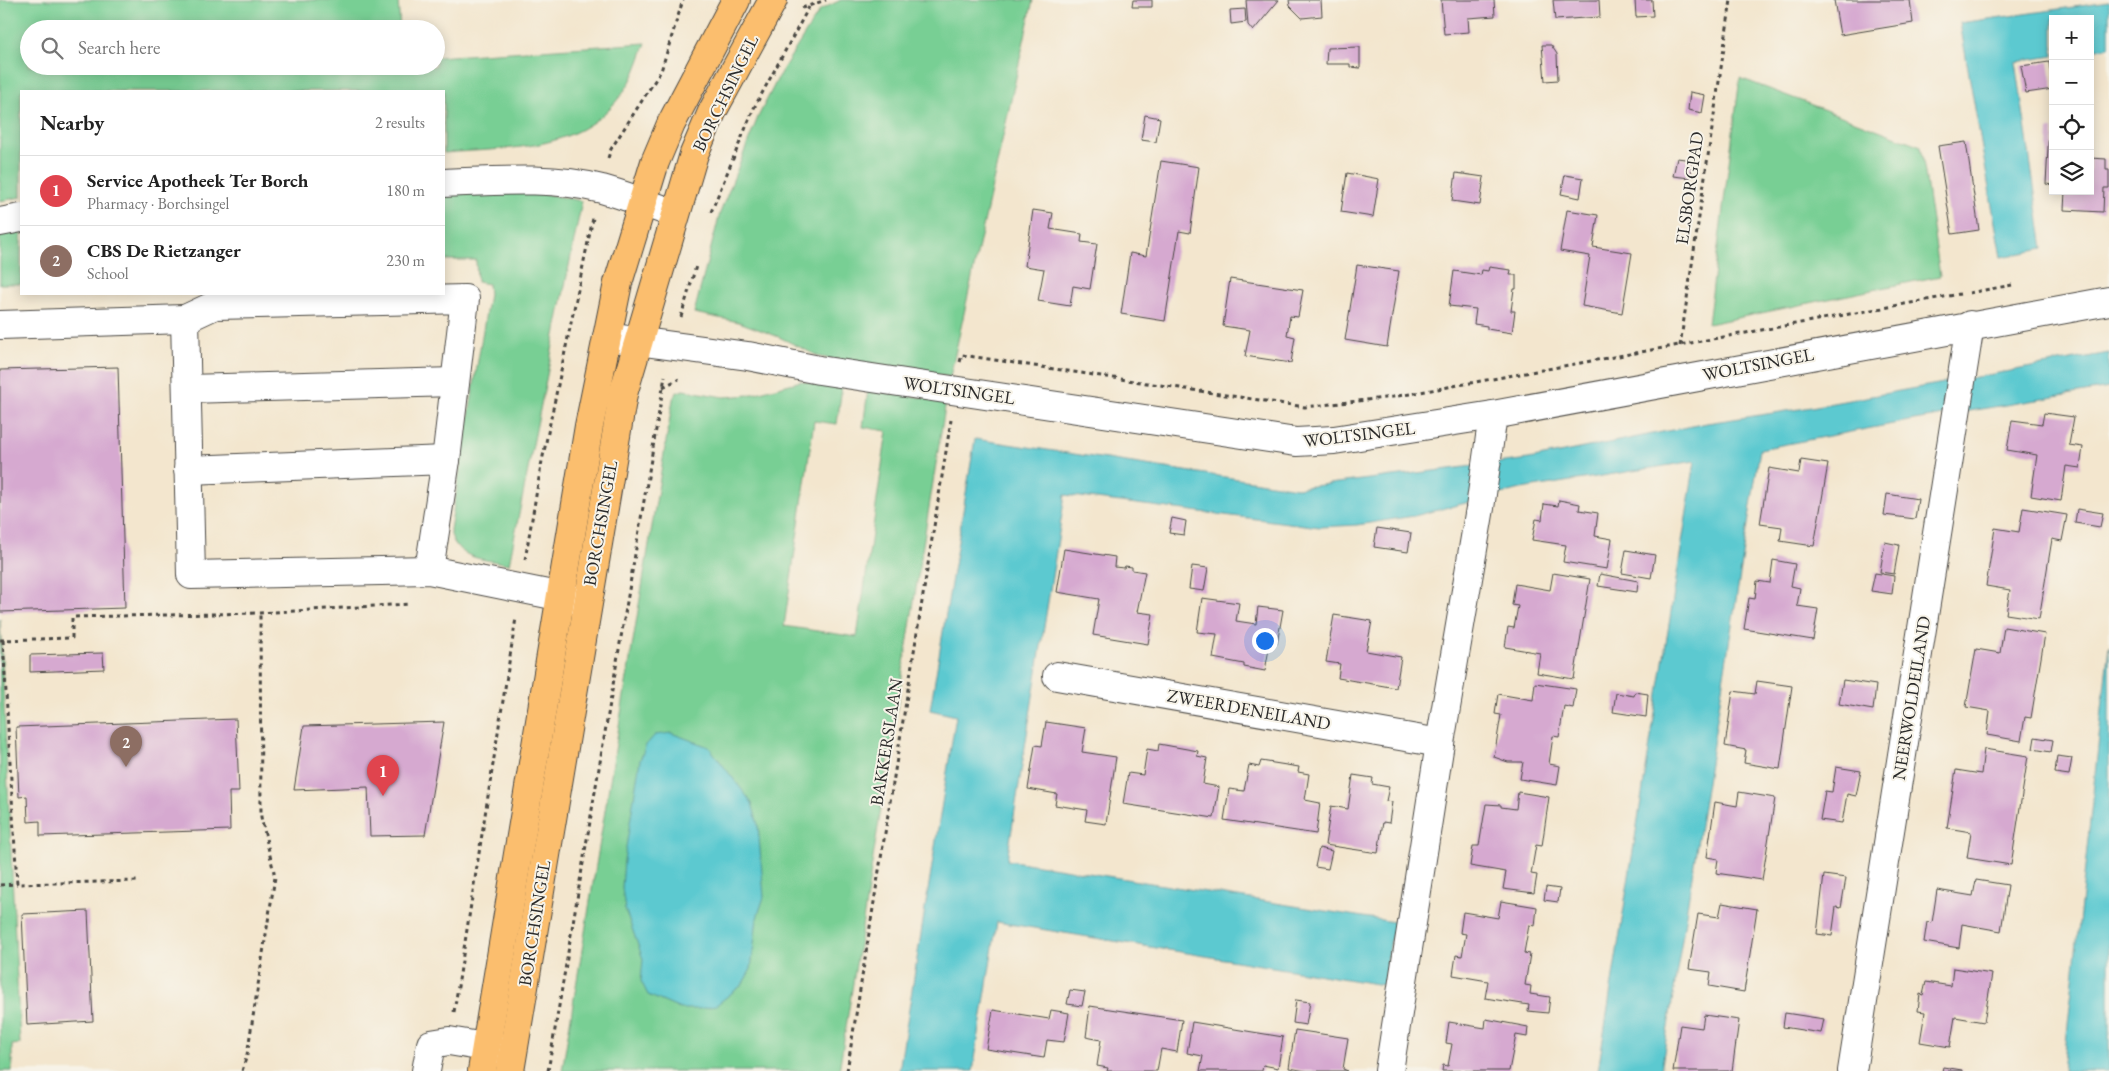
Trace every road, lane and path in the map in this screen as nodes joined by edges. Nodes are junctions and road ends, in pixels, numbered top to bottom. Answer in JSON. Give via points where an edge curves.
{"nodes":[{"id":1,"x":683,"y":0,"type":"edge"},
{"id":2,"x":736,"y":0,"type":"edge"},
{"id":3,"x":773,"y":0,"type":"edge"},
{"id":4,"x":1731,"y":0,"type":"edge"},
{"id":5,"x":809,"y":7,"type":"dead end"},
{"id":6,"x":445,"y":183,"type":"edge"},
{"id":7,"x":600,"y":189,"type":"junction"},
{"id":8,"x":642,"y":202,"type":"junction"},
{"id":9,"x":675,"y":214,"type":"junction"},
{"id":10,"x":711,"y":214,"type":"dead end"},
{"id":11,"x":20,"y":218,"type":"edge"},
{"id":12,"x":0,"y":222,"type":"edge"},
{"id":13,"x":698,"y":258,"type":"dead end"},
{"id":14,"x":2013,"y":285,"type":"dead end"},
{"id":15,"x":215,"y":299,"type":"edge"},
{"id":16,"x":2109,"y":301,"type":"edge"},
{"id":17,"x":185,"y":319,"type":"junction"},
{"id":18,"x":0,"y":325,"type":"edge"},
{"id":19,"x":1970,"y":325,"type":"junction"},
{"id":20,"x":607,"y":337,"type":"junction"},
{"id":21,"x":638,"y":342,"type":"junction"},
{"id":22,"x":1680,"y":345,"type":"junction"},
{"id":23,"x":673,"y":346,"type":"junction"},
{"id":24,"x":1676,"y":380,"type":"junction"},
{"id":25,"x":455,"y":382,"type":"junction"},
{"id":26,"x":187,"y":389,"type":"junction"},
{"id":27,"x":956,"y":389,"type":"junction"},
{"id":28,"x":1493,"y":415,"type":"junction"},
{"id":29,"x":951,"y":418,"type":"dead end"},
{"id":30,"x":446,"y":460,"type":"junction"},
{"id":31,"x":188,"y":470,"type":"junction"},
{"id":32,"x":429,"y":570,"type":"junction"},
{"id":33,"x":520,"y":588,"type":"junction"},
{"id":34,"x":574,"y":599,"type":"junction"},
{"id":35,"x":412,"y":604,"type":"dead end"},
{"id":36,"x":260,"y":613,"type":"junction"},
{"id":37,"x":2,"y":640,"type":"edge"},
{"id":38,"x":1058,"y":676,"type":"dead end"},
{"id":39,"x":1440,"y":743,"type":"junction"},
{"id":40,"x":138,"y":882,"type":"dead end"},
{"id":41,"x":17,"y":884,"type":"junction"},
{"id":42,"x":0,"y":885,"type":"edge"},
{"id":43,"x":449,"y":1041,"type":"junction"},
{"id":44,"x":484,"y":1059,"type":"edge"},
{"id":45,"x":511,"y":1061,"type":"edge"},
{"id":46,"x":242,"y":1071,"type":"edge"},
{"id":47,"x":426,"y":1071,"type":"edge"},
{"id":48,"x":548,"y":1071,"type":"edge"},
{"id":49,"x":847,"y":1071,"type":"edge"},
{"id":50,"x":1389,"y":1071,"type":"edge"},
{"id":51,"x":1852,"y":1071,"type":"edge"}],
"edges":[{"from":1,"to":7,"type":"path","via":[[661,71],[611,148]]},
{"from":2,"to":8,"type":"main road","name":"BORCHSINGEL","via":[[670,124]]},
{"from":3,"to":9,"type":"main road","name":"BORCHSINGEL","via":[[712,112],[694,154]]},
{"from":4,"to":22,"type":"path","name":"ELSBORGPAD"},
{"from":5,"to":10,"type":"path","name":"BORCHSINGEL","via":[[754,108]]},
{"from":6,"to":7,"type":"street","via":[[504,180],[564,183]]},
{"from":7,"to":8,"type":"street"},
{"from":7,"to":33,"type":"path","via":[[541,466]]},
{"from":8,"to":9,"type":"street"},
{"from":8,"to":20,"type":"main road","name":"BORCHSINGEL","via":[[618,283]]},
{"from":9,"to":21,"type":"main road","name":"BORCHSINGEL"},
{"from":11,"to":12,"type":"street"},
{"from":13,"to":23,"type":"path"},
{"from":14,"to":22,"type":"path"},
{"from":15,"to":17,"type":"street"},
{"from":15,"to":25,"type":"street","via":[[465,299]]},
{"from":16,"to":19,"type":"street","name":"WOLTSINGEL"},
{"from":17,"to":18,"type":"street"},
{"from":17,"to":26,"type":"street"},
{"from":19,"to":24,"type":"street","name":"WOLTSINGEL"},
{"from":19,"to":51,"type":"street","name":"NEERWOLDEILAND"},
{"from":20,"to":21,"type":"street","name":"WOLTSINGEL"},
{"from":20,"to":34,"type":"main road","name":"BORCHSINGEL","via":[[589,426]]},
{"from":21,"to":23,"type":"street","name":"WOLTSINGEL"},
{"from":21,"to":34,"type":"main road","name":"BORCHSINGEL"},
{"from":22,"to":24,"type":"path","name":"ELSBORGPAD"},
{"from":22,"to":27,"type":"path","via":[[1393,397],[1305,407],[962,356]]},
{"from":23,"to":27,"type":"street","name":"WOLTSINGEL"},
{"from":23,"to":48,"type":"path","via":[[662,388]]},
{"from":24,"to":28,"type":"street","name":"WOLTSINGEL"},
{"from":25,"to":26,"type":"street"},
{"from":25,"to":30,"type":"street"},
{"from":26,"to":31,"type":"street"},
{"from":27,"to":28,"type":"street","name":"WOLTSINGEL","via":[[1296,442],[1334,440]]},
{"from":28,"to":39,"type":"street"},
{"from":29,"to":49,"type":"path","name":"BAKKERSLAAN"},
{"from":30,"to":31,"type":"street"},
{"from":30,"to":32,"type":"street"},
{"from":31,"to":32,"type":"street","via":[[190,575]]},
{"from":32,"to":33,"type":"street"},
{"from":33,"to":34,"type":"street"},
{"from":33,"to":43,"type":"path"},
{"from":34,"to":44,"type":"main road","name":"BORCHSINGEL"},
{"from":34,"to":45,"type":"main road","name":"BORCHSINGEL"},
{"from":35,"to":36,"type":"path"},
{"from":36,"to":37,"type":"path","via":[[72,616],[72,638]]},
{"from":36,"to":46,"type":"path","via":[[261,817],[275,877]]},
{"from":37,"to":41,"type":"path"},
{"from":38,"to":39,"type":"street","name":"ZWEERDENEILAND"},
{"from":39,"to":50,"type":"street"},
{"from":40,"to":41,"type":"path"},
{"from":41,"to":42,"type":"path"},
{"from":43,"to":44,"type":"street"},
{"from":43,"to":47,"type":"street","via":[[431,1044]]},
{"from":44,"to":45,"type":"street"}]}
